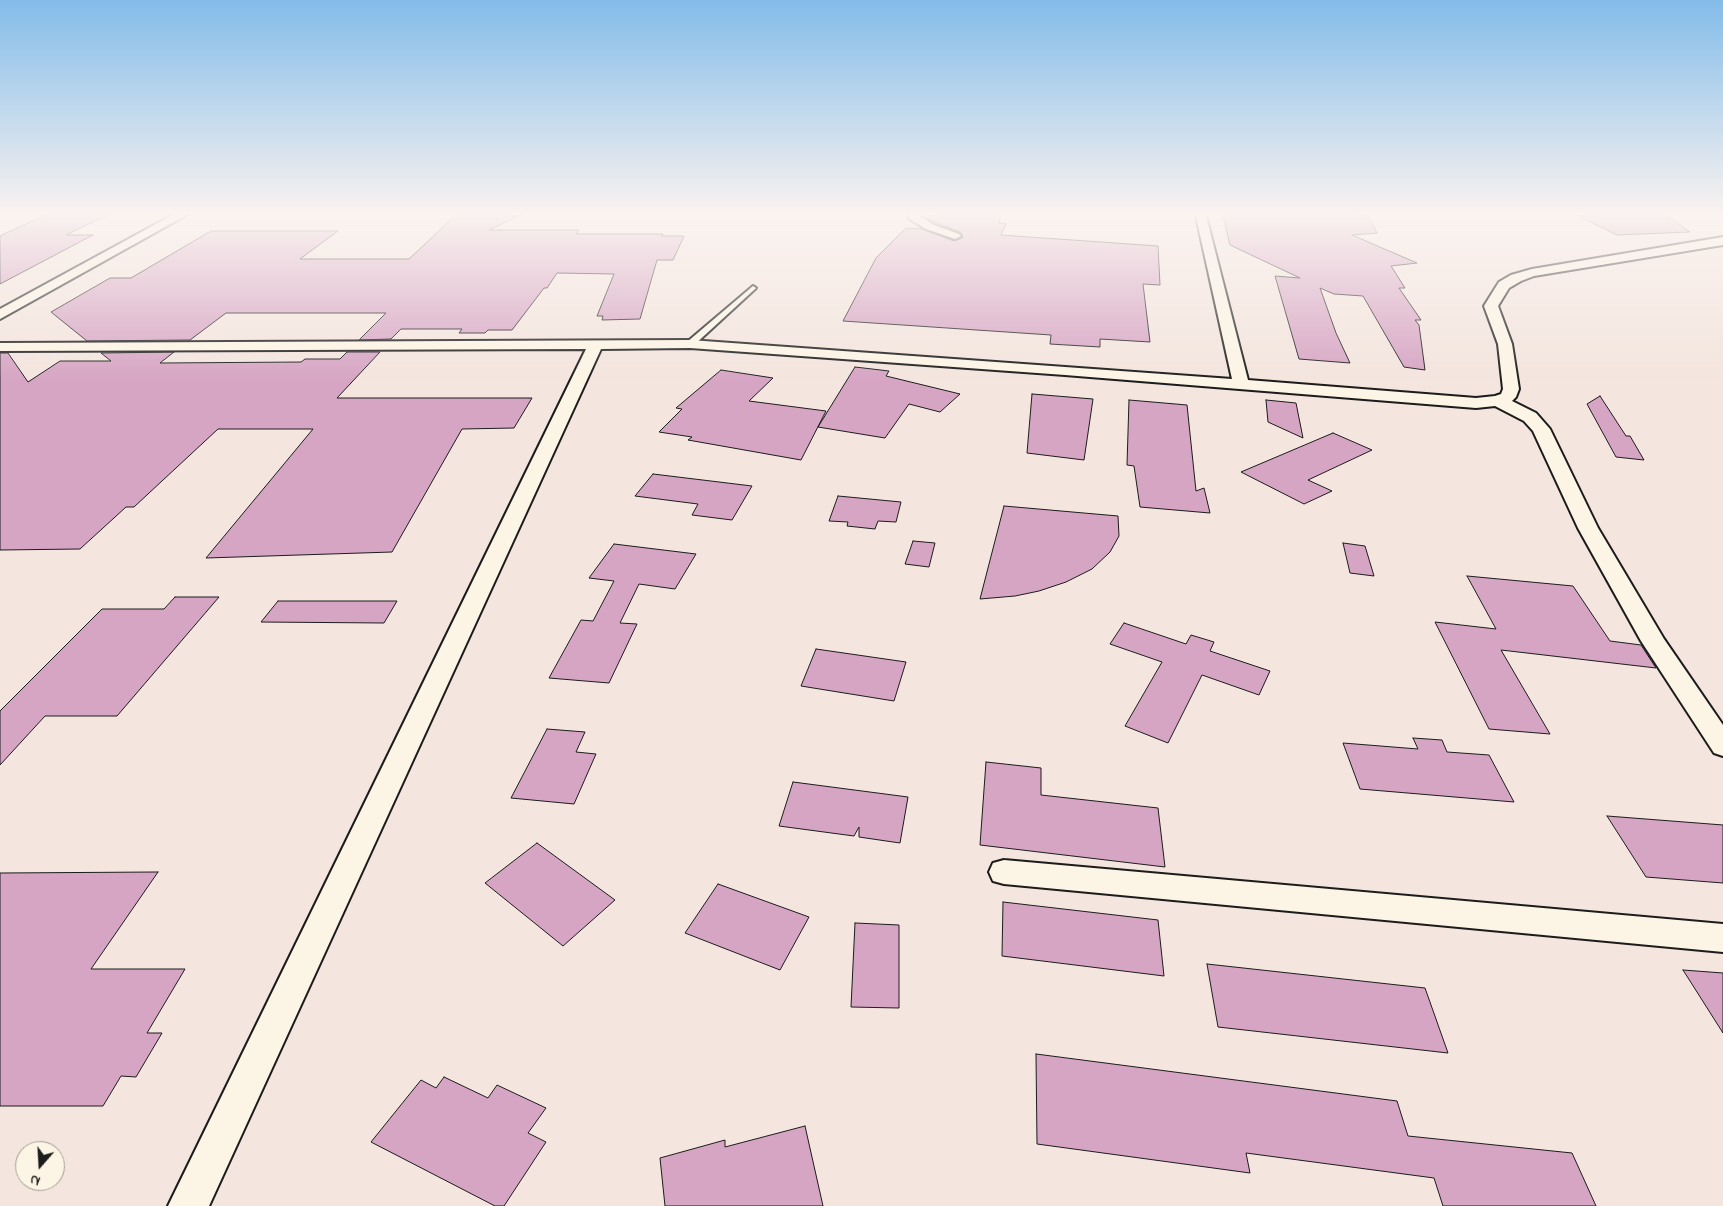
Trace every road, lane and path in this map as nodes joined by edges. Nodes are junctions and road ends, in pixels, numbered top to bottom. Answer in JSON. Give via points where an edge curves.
{"nodes":[{"id":1,"x":85,"y":268,"type":"edge"},
{"id":2,"x":1213,"y":268,"type":"edge"},
{"id":3,"x":1560,"y":268,"type":"edge"},
{"id":4,"x":753,"y":288,"type":"dead end"},
{"id":5,"x":0,"y":315,"type":"edge"},
{"id":6,"x":690,"y":344,"type":"junction"},
{"id":7,"x":595,"y":345,"type":"junction"},
{"id":8,"x":0,"y":347,"type":"edge"},
{"id":9,"x":1241,"y":384,"type":"junction"},
{"id":10,"x":1498,"y":401,"type":"junction"},
{"id":11,"x":1723,"y":746,"type":"edge"},
{"id":12,"x":1004,"y":872,"type":"dead end"},
{"id":13,"x":1723,"y":938,"type":"edge"},
{"id":14,"x":188,"y":1206,"type":"edge"}],
"edges":[{"from":1,"to":5,"type":"street"},
{"from":2,"to":9,"type":"street"},
{"from":3,"to":10,"type":"street","via":[[1516,278],[1504,285],[1491,306],[1505,344],[1511,389],[1508,397]]},
{"from":4,"to":6,"type":"lane"},
{"from":6,"to":7,"type":"street"},
{"from":6,"to":9,"type":"street"},
{"from":7,"to":8,"type":"street"},
{"from":7,"to":14,"type":"street"},
{"from":9,"to":10,"type":"street","via":[[1476,403]]},
{"from":10,"to":11,"type":"street","via":[[1530,417],[1541,429],[1588,528],[1653,641]]},
{"from":12,"to":13,"type":"street"}]}
